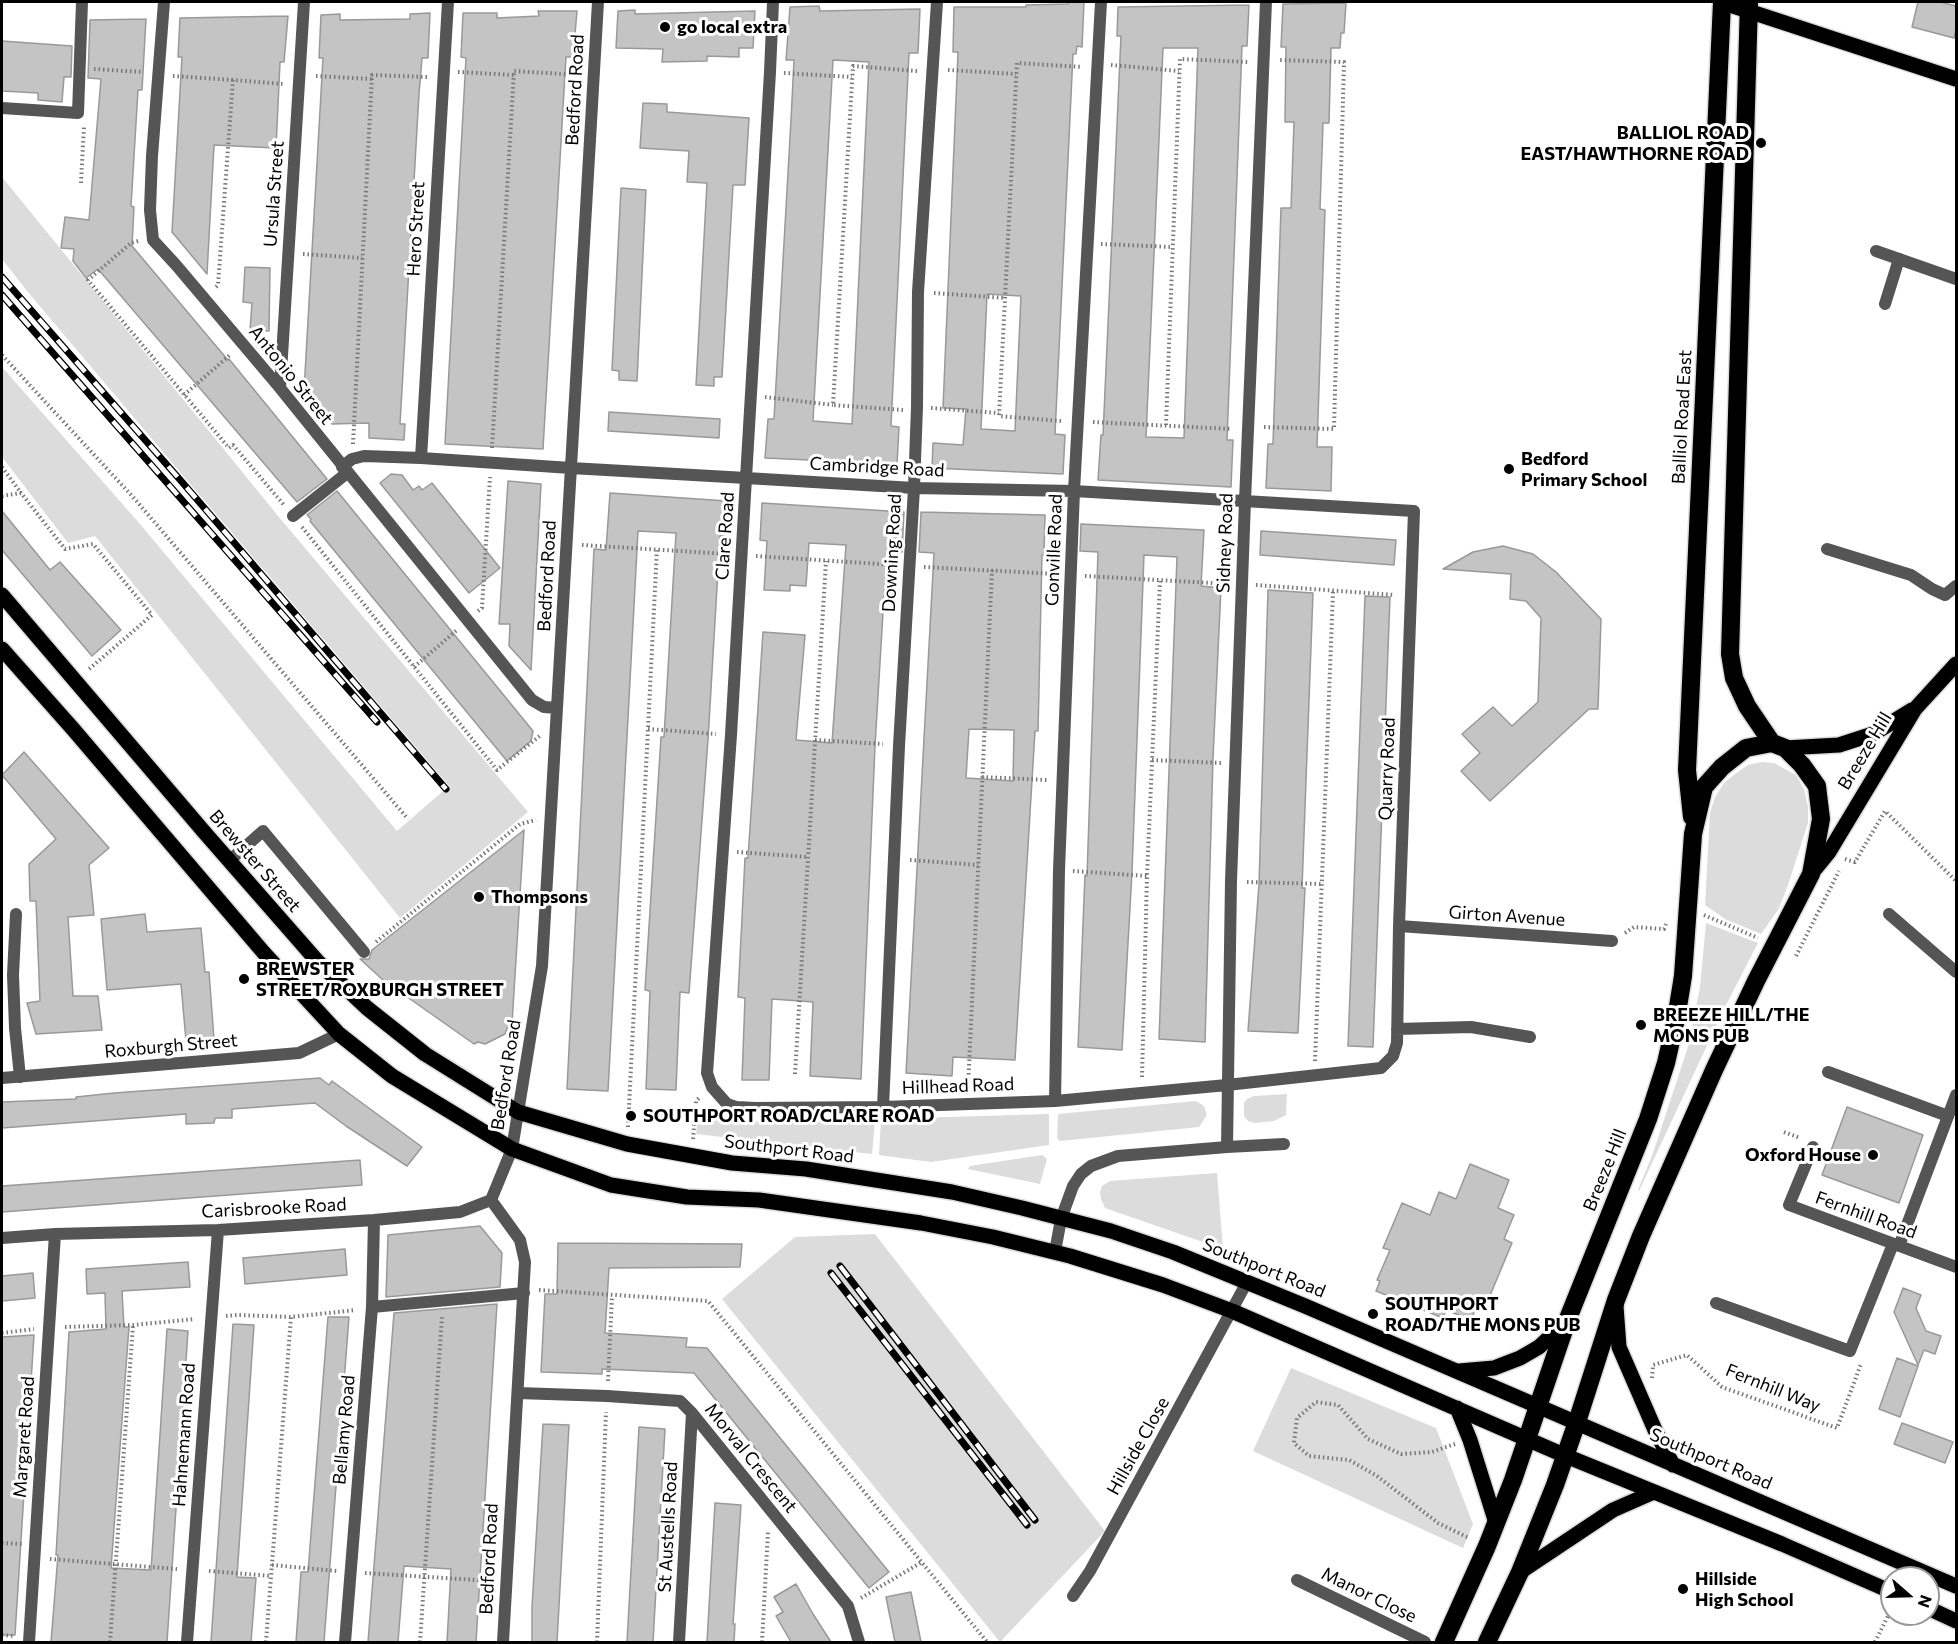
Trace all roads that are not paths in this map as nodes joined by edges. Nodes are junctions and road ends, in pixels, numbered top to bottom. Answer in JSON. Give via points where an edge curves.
{"nodes":[{"id":1,"x":82,"y":2,"type":"edge"},
{"id":2,"x":164,"y":2,"type":"edge"},
{"id":3,"x":304,"y":2,"type":"edge"},
{"id":4,"x":448,"y":2,"type":"edge"},
{"id":5,"x":598,"y":2,"type":"edge"},
{"id":6,"x":773,"y":2,"type":"edge"},
{"id":7,"x":937,"y":2,"type":"edge"},
{"id":8,"x":1101,"y":2,"type":"edge"},
{"id":9,"x":1266,"y":2,"type":"edge"},
{"id":10,"x":1722,"y":2,"type":"edge"},
{"id":11,"x":1749,"y":6,"type":"edge"},
{"id":12,"x":1956,"y":79,"type":"edge"},
{"id":13,"x":2,"y":108,"type":"edge"},
{"id":14,"x":1876,"y":251,"type":"dead end"},
{"id":15,"x":1899,"y":259,"type":"junction"},
{"id":16,"x":1956,"y":279,"type":"edge"},
{"id":17,"x":1885,"y":304,"type":"dead end"},
{"id":18,"x":280,"y":388,"type":"junction"},
{"id":19,"x":421,"y":458,"type":"junction"},
{"id":20,"x":347,"y":467,"type":"junction"},
{"id":21,"x":571,"y":468,"type":"junction"},
{"id":22,"x":746,"y":478,"type":"junction"},
{"id":23,"x":914,"y":488,"type":"junction"},
{"id":24,"x":1074,"y":491,"type":"junction"},
{"id":25,"x":1245,"y":501,"type":"junction"},
{"id":26,"x":1414,"y":511,"type":"joint"},
{"id":27,"x":293,"y":516,"type":"dead end"},
{"id":28,"x":1827,"y":549,"type":"dead end"},
{"id":29,"x":1956,"y":586,"type":"edge"},
{"id":30,"x":2,"y":595,"type":"edge"},
{"id":31,"x":2,"y":649,"type":"edge"},
{"id":32,"x":1956,"y":663,"type":"edge"},
{"id":33,"x":557,"y":708,"type":"junction"},
{"id":34,"x":1915,"y":709,"type":"junction"},
{"id":35,"x":1779,"y":745,"type":"junction"},
{"id":36,"x":1693,"y":834,"type":"junction"},
{"id":37,"x":229,"y":861,"type":"junction"},
{"id":38,"x":1811,"y":874,"type":"junction"},
{"id":39,"x":16,"y":914,"type":"dead end"},
{"id":40,"x":1889,"y":914,"type":"dead end"},
{"id":41,"x":1399,"y":926,"type":"junction"},
{"id":42,"x":1612,"y":941,"type":"road end"},
{"id":43,"x":364,"y":952,"type":"road end"},
{"id":44,"x":1956,"y":972,"type":"edge"},
{"id":45,"x":1397,"y":1029,"type":"junction"},
{"id":46,"x":339,"y":1034,"type":"junction"},
{"id":47,"x":1530,"y":1037,"type":"dead end"},
{"id":48,"x":1828,"y":1072,"type":"dead end"},
{"id":49,"x":707,"y":1073,"type":"joint"},
{"id":50,"x":20,"y":1077,"type":"junction"},
{"id":51,"x":2,"y":1078,"type":"edge"},
{"id":52,"x":1227,"y":1085,"type":"junction"},
{"id":53,"x":1956,"y":1095,"type":"edge"},
{"id":54,"x":1055,"y":1101,"type":"junction"},
{"id":55,"x":883,"y":1107,"type":"junction"},
{"id":56,"x":518,"y":1112,"type":"junction"},
{"id":57,"x":1948,"y":1116,"type":"junction"},
{"id":58,"x":1284,"y":1144,"type":"dead end"},
{"id":59,"x":1227,"y":1147,"type":"junction"},
{"id":60,"x":1813,"y":1147,"type":"dead end"},
{"id":61,"x":512,"y":1149,"type":"junction"},
{"id":62,"x":491,"y":1200,"type":"junction"},
{"id":63,"x":1061,"y":1219,"type":"junction"},
{"id":64,"x":374,"y":1220,"type":"junction"},
{"id":65,"x":218,"y":1230,"type":"junction"},
{"id":66,"x":55,"y":1234,"type":"junction"},
{"id":67,"x":2,"y":1238,"type":"edge"},
{"id":68,"x":1896,"y":1245,"type":"junction"},
{"id":69,"x":1055,"y":1252,"type":"junction"},
{"id":70,"x":1956,"y":1267,"type":"edge"},
{"id":71,"x":1246,"y":1282,"type":"junction"},
{"id":72,"x":524,"y":1291,"type":"junction"},
{"id":73,"x":1616,"y":1300,"type":"junction"},
{"id":74,"x":1716,"y":1303,"type":"dead end"},
{"id":75,"x":372,"y":1307,"type":"junction"},
{"id":76,"x":1232,"y":1311,"type":"junction"},
{"id":77,"x":1567,"y":1321,"type":"junction"},
{"id":78,"x":1456,"y":1372,"type":"junction"},
{"id":79,"x":518,"y":1393,"type":"junction"},
{"id":80,"x":1538,"y":1406,"type":"junction"},
{"id":81,"x":1457,"y":1408,"type":"junction"},
{"id":82,"x":692,"y":1413,"type":"junction"},
{"id":83,"x":1577,"y":1422,"type":"junction"},
{"id":84,"x":1527,"y":1439,"type":"junction"},
{"id":85,"x":1566,"y":1456,"type":"junction"},
{"id":86,"x":1673,"y":1465,"type":"junction"},
{"id":87,"x":1654,"y":1492,"type":"junction"},
{"id":88,"x":1496,"y":1523,"type":"junction"},
{"id":89,"x":1520,"y":1572,"type":"junction"},
{"id":90,"x":1298,"y":1580,"type":"dead end"},
{"id":91,"x":1956,"y":1586,"type":"edge"},
{"id":92,"x":1880,"y":1587,"type":"edge"},
{"id":93,"x":1073,"y":1596,"type":"dead end"},
{"id":94,"x":1940,"y":1614,"type":"edge"},
{"id":95,"x":1956,"y":1621,"type":"edge"},
{"id":96,"x":29,"y":1642,"type":"edge"},
{"id":97,"x":187,"y":1642,"type":"edge"},
{"id":98,"x":345,"y":1642,"type":"edge"},
{"id":99,"x":503,"y":1642,"type":"edge"},
{"id":100,"x":679,"y":1642,"type":"edge"},
{"id":101,"x":859,"y":1642,"type":"edge"},
{"id":102,"x":1425,"y":1642,"type":"edge"},
{"id":103,"x":1444,"y":1642,"type":"edge"},
{"id":104,"x":1487,"y":1642,"type":"edge"}],
"edges":[{"from":1,"to":13,"type":"street","via":[[78,113]]},
{"from":2,"to":18,"type":"street","name":"Antonio Street","via":[[151,200],[153,240]]},
{"from":3,"to":18,"type":"street","name":"Ursula Street"},
{"from":4,"to":19,"type":"street","name":"Hero Street"},
{"from":5,"to":21,"type":"street","name":"Bedford Road"},
{"from":6,"to":22,"type":"street","name":"Clare Road"},
{"from":7,"to":23,"type":"street","name":"Downing Road","via":[[918,292]]},
{"from":8,"to":24,"type":"street","name":"Gonville Road"},
{"from":9,"to":25,"type":"street","name":"Sidney Road"},
{"from":10,"to":11,"type":"main road"},
{"from":10,"to":36,"type":"highway","name":"Balliol Road East","via":[[1687,770]]},
{"from":11,"to":12,"type":"main road"},
{"from":11,"to":35,"type":"highway","via":[[1730,654],[1734,678],[1747,706]]},
{"from":14,"to":15,"type":"street"},
{"from":15,"to":16,"type":"street"},
{"from":15,"to":17,"type":"street"},
{"from":18,"to":20,"type":"street","name":"Antonio Street"},
{"from":19,"to":20,"type":"street","name":"Cambridge Road","via":[[364,456]]},
{"from":19,"to":21,"type":"street","name":"Cambridge Road"},
{"from":20,"to":27,"type":"street"},
{"from":20,"to":33,"type":"street","name":"Antonio Street","via":[[532,700],[544,707]]},
{"from":21,"to":22,"type":"street","name":"Cambridge Road"},
{"from":21,"to":33,"type":"street","name":"Bedford Road"},
{"from":22,"to":23,"type":"street","name":"Cambridge Road"},
{"from":22,"to":49,"type":"street","name":"Clare Road"},
{"from":23,"to":24,"type":"street","name":"Cambridge Road"},
{"from":23,"to":55,"type":"street","name":"Downing Road"},
{"from":24,"to":25,"type":"street","name":"Cambridge Road"},
{"from":24,"to":54,"type":"street","name":"Gonville Road","via":[[1059,870]]},
{"from":25,"to":26,"type":"street","name":"Cambridge Road"},
{"from":25,"to":52,"type":"street","name":"Sidney Road"},
{"from":26,"to":41,"type":"street","name":"Quarry Road"},
{"from":28,"to":29,"type":"street","via":[[1911,575],[1946,595]]},
{"from":30,"to":37,"type":"main road","name":"Brewster Street"},
{"from":31,"to":46,"type":"main road","via":[[264,953]]},
{"from":32,"to":34,"type":"main road","name":"Breeze Hill"},
{"from":33,"to":56,"type":"street","name":"Bedford Road","via":[[542,966]]},
{"from":34,"to":35,"type":"main road","name":"Breeze Hill","via":[[1873,734],[1839,744]]},
{"from":34,"to":38,"type":"main road","name":"Breeze Hill","via":[[1829,852]]},
{"from":35,"to":36,"type":"highway","name":"Breeze Hill","via":[[1746,748],[1722,767],[1704,787]]},
{"from":35,"to":38,"type":"highway","name":"Breeze Hill","via":[[1802,765],[1817,786],[1821,819]]},
{"from":36,"to":77,"type":"highway","name":"Breeze Hill","via":[[1683,976],[1666,1063],[1648,1119]]},
{"from":37,"to":43,"type":"street","via":[[262,831]]},
{"from":37,"to":56,"type":"main road","name":"Brewster Street","via":[[318,962],[367,1008],[425,1054]]},
{"from":38,"to":73,"type":"highway","name":"Breeze Hill","via":[[1714,1070]]},
{"from":39,"to":50,"type":"street","via":[[13,975]]},
{"from":40,"to":44,"type":"street"},
{"from":41,"to":42,"type":"street","name":"Girton Avenue"},
{"from":41,"to":45,"type":"street","name":"Quarry Road"},
{"from":45,"to":47,"type":"street","via":[[1471,1027]]},
{"from":45,"to":52,"type":"street","name":"Hillhead Road","via":[[1393,1056],[1382,1068]]},
{"from":46,"to":50,"type":"street","name":"Roxburgh Street","via":[[298,1053]]},
{"from":46,"to":61,"type":"main road","via":[[392,1076]]},
{"from":48,"to":57,"type":"street"},
{"from":49,"to":55,"type":"street","name":"Hillhead Road","via":[[721,1099],[736,1107]]},
{"from":50,"to":51,"type":"street","name":"Roxburgh Street"},
{"from":52,"to":54,"type":"street","name":"Hillhead Road"},
{"from":52,"to":59,"type":"street"},
{"from":53,"to":57,"type":"street"},
{"from":54,"to":55,"type":"street","name":"Hillhead Road"},
{"from":56,"to":61,"type":"street","name":"Bedford Road"},
{"from":56,"to":63,"type":"main road","name":"Southport Road","via":[[627,1144],[952,1192]]},
{"from":57,"to":68,"type":"street"},
{"from":58,"to":59,"type":"street"},
{"from":59,"to":63,"type":"street","via":[[1118,1156],[1102,1161],[1081,1174]]},
{"from":60,"to":68,"type":"street","name":"Fernhill Road","via":[[1789,1205]]},
{"from":61,"to":62,"type":"street"},
{"from":61,"to":69,"type":"main road","via":[[611,1185],[687,1197],[759,1200],[921,1223]]},
{"from":62,"to":64,"type":"street","name":"Carisbrooke Road","via":[[460,1212]]},
{"from":62,"to":72,"type":"street","name":"Bedford Road","via":[[520,1240],[525,1262]]},
{"from":63,"to":69,"type":"street"},
{"from":63,"to":71,"type":"main road","name":"Southport Road","via":[[1111,1231]]},
{"from":64,"to":65,"type":"street","name":"Carisbrooke Road"},
{"from":64,"to":75,"type":"street","name":"Bellamy Road"},
{"from":65,"to":66,"type":"street","name":"Carisbrooke Road"},
{"from":65,"to":97,"type":"street","name":"Hahnemann Road"},
{"from":66,"to":67,"type":"street","name":"Carisbrooke Road"},
{"from":66,"to":96,"type":"street","name":"Margaret Road"},
{"from":68,"to":70,"type":"street","name":"Fernhill Road"},
{"from":68,"to":74,"type":"street","via":[[1850,1352]]},
{"from":69,"to":76,"type":"main road"},
{"from":71,"to":76,"type":"street","name":"Hillside Close"},
{"from":71,"to":78,"type":"main road","name":"Southport Road"},
{"from":72,"to":75,"type":"street"},
{"from":72,"to":79,"type":"street","name":"Bedford Road"},
{"from":73,"to":83,"type":"highway","name":"Breeze Hill"},
{"from":73,"to":86,"type":"main road","via":[[1619,1347]]},
{"from":75,"to":98,"type":"street","name":"Bellamy Road"},
{"from":76,"to":81,"type":"main road"},
{"from":76,"to":93,"type":"street","name":"Hillside Close"},
{"from":77,"to":78,"type":"main road","via":[[1539,1347],[1520,1358],[1494,1368]]},
{"from":77,"to":80,"type":"highway","name":"Breeze Hill"},
{"from":78,"to":80,"type":"main road","name":"Southport Road"},
{"from":79,"to":82,"type":"street","name":"Morval Crescent","via":[[680,1401]]},
{"from":79,"to":99,"type":"street","name":"Bedford Road"},
{"from":80,"to":83,"type":"main road","name":"Southport Road"},
{"from":80,"to":84,"type":"highway","name":"Breeze Hill"},
{"from":81,"to":84,"type":"main road"},
{"from":81,"to":88,"type":"main road"},
{"from":82,"to":100,"type":"street","name":"St Austells Road"},
{"from":82,"to":101,"type":"street","name":"Morval Crescent","via":[[848,1606]]},
{"from":83,"to":85,"type":"highway","name":"Breeze Hill"},
{"from":83,"to":86,"type":"main road","name":"Southport Road"},
{"from":84,"to":85,"type":"main road"},
{"from":84,"to":88,"type":"highway","name":"Breeze Hill"},
{"from":85,"to":87,"type":"main road"},
{"from":85,"to":89,"type":"highway","name":"Breeze Hill"},
{"from":86,"to":91,"type":"main road","name":"Southport Road"},
{"from":87,"to":89,"type":"main road","via":[[1613,1510]]},
{"from":87,"to":92,"type":"main road"},
{"from":88,"to":103,"type":"highway","name":"Breeze Hill"},
{"from":89,"to":104,"type":"highway","name":"Breeze Hill"},
{"from":90,"to":102,"type":"street","name":"Manor Close"},
{"from":94,"to":95,"type":"main road"}]}
